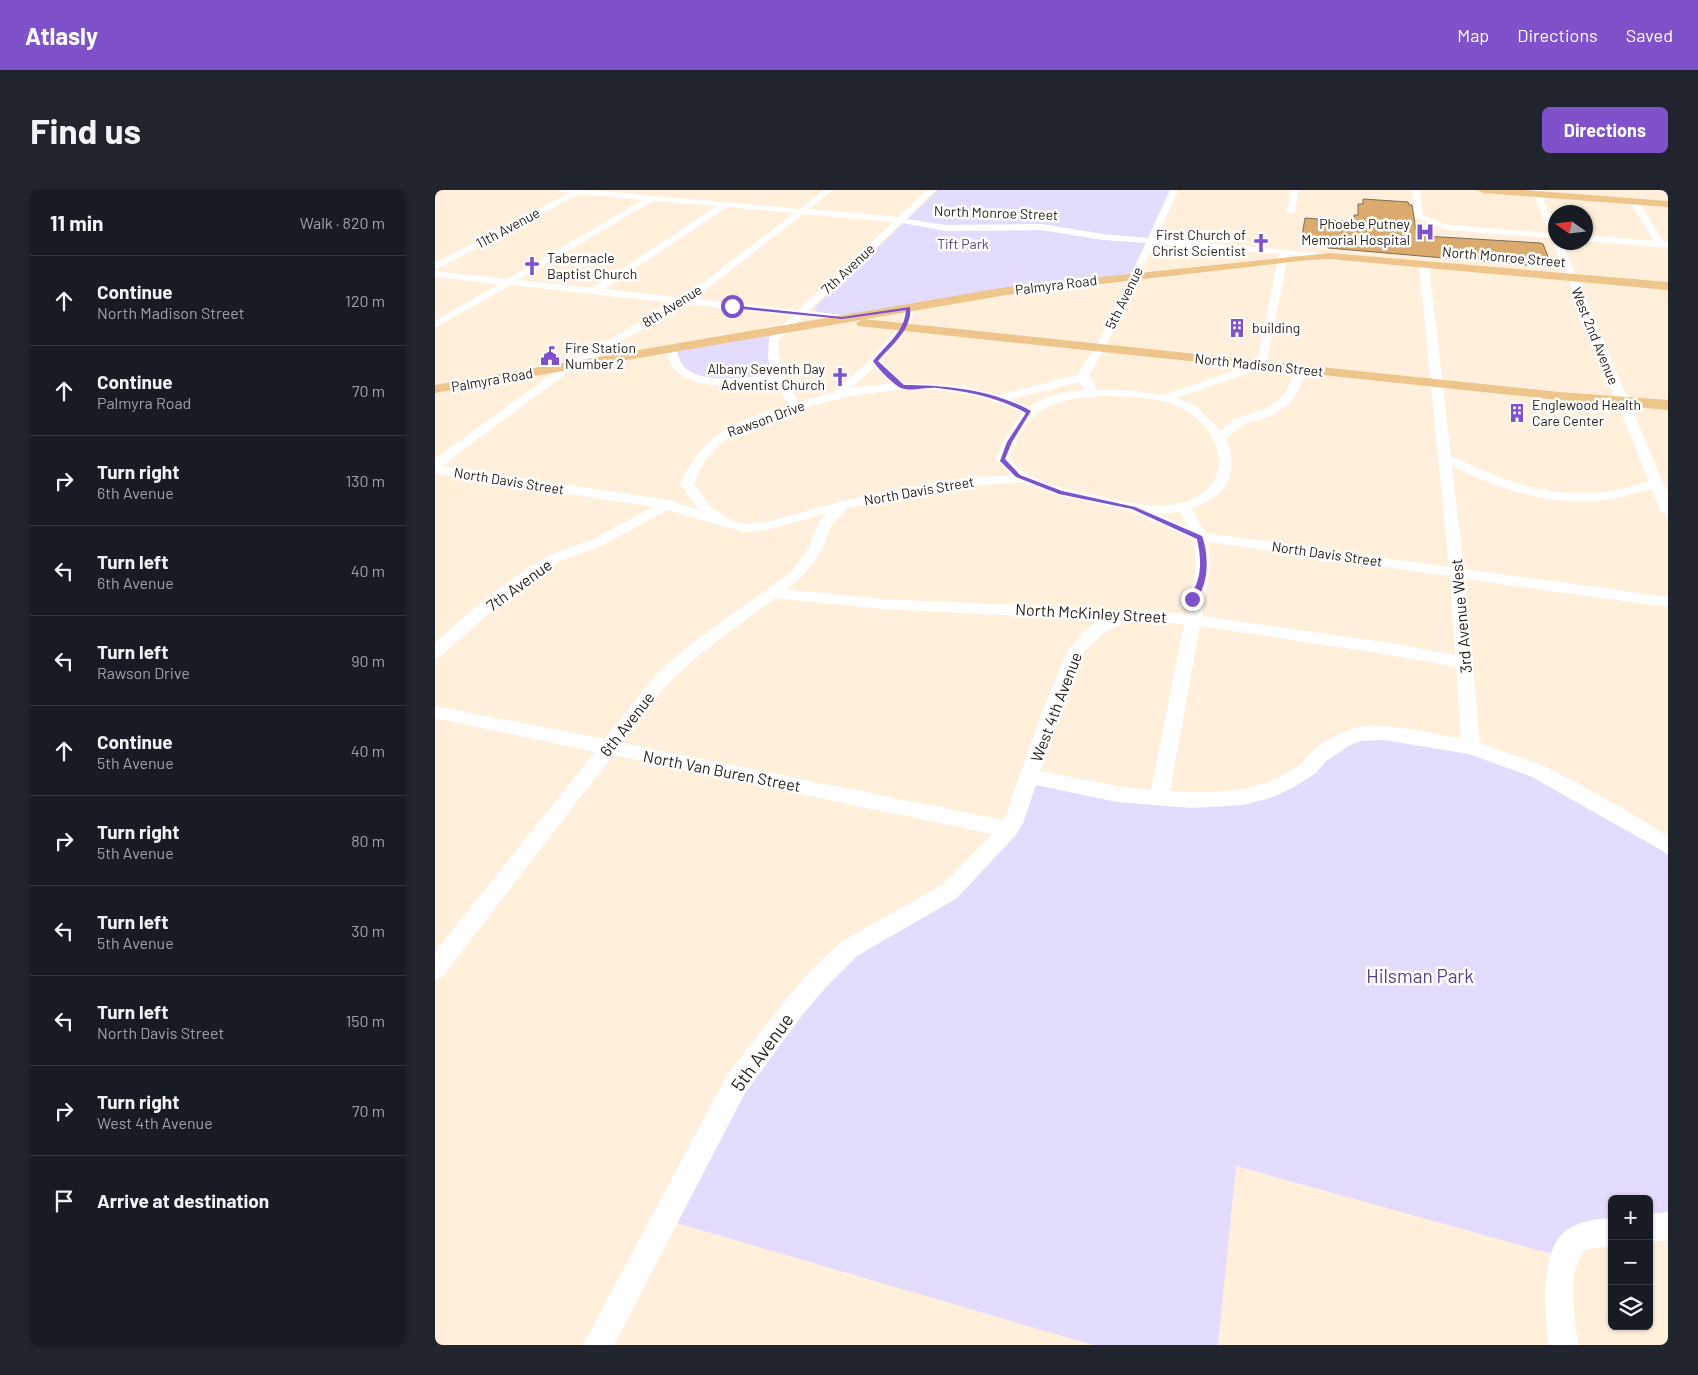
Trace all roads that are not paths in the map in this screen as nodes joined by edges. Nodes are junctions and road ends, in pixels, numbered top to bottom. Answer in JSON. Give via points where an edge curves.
{"nodes":[{"id":1,"x":562,"y":190,"type":"edge"},
{"id":2,"x":829,"y":190,"type":"edge"},
{"id":3,"x":931,"y":190,"type":"edge"},
{"id":4,"x":1174,"y":190,"type":"edge"},
{"id":5,"x":1295,"y":190,"type":"edge"},
{"id":6,"x":1416,"y":190,"type":"edge"},
{"id":7,"x":1483,"y":190,"type":"edge"},
{"id":8,"x":579,"y":191,"type":"edge"},
{"id":9,"x":1537,"y":192,"type":"edge"},
{"id":10,"x":652,"y":198,"type":"junction"},
{"id":11,"x":1634,"y":201,"type":"junction"},
{"id":12,"x":727,"y":204,"type":"junction"},
{"id":13,"x":1668,"y":204,"type":"edge"},
{"id":14,"x":802,"y":211,"type":"junction"},
{"id":15,"x":1291,"y":212,"type":"dead end"},
{"id":16,"x":1548,"y":219,"type":"edge"},
{"id":17,"x":900,"y":220,"type":"junction"},
{"id":18,"x":1548,"y":237,"type":"edge"},
{"id":19,"x":1593,"y":239,"type":"edge"},
{"id":20,"x":1151,"y":241,"type":"junction"},
{"id":21,"x":1665,"y":245,"type":"edge"},
{"id":22,"x":1561,"y":250,"type":"edge"},
{"id":23,"x":1283,"y":256,"type":"junction"},
{"id":24,"x":1330,"y":256,"type":"joint"},
{"id":25,"x":1424,"y":265,"type":"junction"},
{"id":26,"x":435,"y":267,"type":"edge"},
{"id":27,"x":435,"y":274,"type":"edge"},
{"id":28,"x":1135,"y":276,"type":"junction"},
{"id":29,"x":1572,"y":278,"type":"junction"},
{"id":30,"x":509,"y":282,"type":"junction"},
{"id":31,"x":1668,"y":286,"type":"edge"},
{"id":32,"x":595,"y":292,"type":"junction"},
{"id":33,"x":685,"y":301,"type":"junction"},
{"id":34,"x":909,"y":308,"type":"junction"},
{"id":35,"x":801,"y":313,"type":"junction"},
{"id":36,"x":846,"y":320,"type":"junction"},
{"id":37,"x":435,"y":325,"type":"edge"},
{"id":38,"x":905,"y":328,"type":"junction"},
{"id":39,"x":785,"y":329,"type":"junction"},
{"id":40,"x":670,"y":348,"type":"junction"},
{"id":41,"x":1100,"y":348,"type":"junction"},
{"id":42,"x":875,"y":361,"type":"junction"},
{"id":43,"x":1263,"y":365,"type":"junction"},
{"id":44,"x":568,"y":366,"type":"junction"},
{"id":45,"x":1302,"y":369,"type":"junction"},
{"id":46,"x":1084,"y":377,"type":"junction"},
{"id":47,"x":778,"y":378,"type":"junction"},
{"id":48,"x":1437,"y":383,"type":"junction"},
{"id":49,"x":903,"y":387,"type":"junction"},
{"id":50,"x":435,"y":389,"type":"edge"},
{"id":51,"x":1093,"y":393,"type":"junction"},
{"id":52,"x":836,"y":395,"type":"junction"},
{"id":53,"x":1166,"y":398,"type":"junction"},
{"id":54,"x":997,"y":399,"type":"junction"},
{"id":55,"x":1622,"y":402,"type":"junction"},
{"id":56,"x":1668,"y":405,"type":"edge"},
{"id":57,"x":796,"y":407,"type":"junction"},
{"id":58,"x":1029,"y":412,"type":"junction"},
{"id":59,"x":1221,"y":438,"type":"junction"},
{"id":60,"x":1445,"y":458,"type":"junction"},
{"id":61,"x":994,"y":463,"type":"junction"},
{"id":62,"x":435,"y":464,"type":"edge"},
{"id":63,"x":435,"y":469,"type":"edge"},
{"id":64,"x":1023,"y":478,"type":"junction"},
{"id":65,"x":947,"y":484,"type":"junction"},
{"id":66,"x":1656,"y":484,"type":"junction"},
{"id":67,"x":693,"y":491,"type":"junction"},
{"id":68,"x":621,"y":498,"type":"junction"},
{"id":69,"x":843,"y":505,"type":"junction"},
{"id":70,"x":665,"y":506,"type":"junction"},
{"id":71,"x":1183,"y":507,"type":"junction"},
{"id":72,"x":1133,"y":508,"type":"junction"},
{"id":73,"x":1668,"y":512,"type":"edge"},
{"id":74,"x":727,"y":524,"type":"junction"},
{"id":75,"x":623,"y":528,"type":"junction"},
{"id":76,"x":1200,"y":538,"type":"junction"},
{"id":77,"x":1457,"y":572,"type":"junction"},
{"id":78,"x":773,"y":593,"type":"junction"},
{"id":79,"x":1197,"y":593,"type":"junction"},
{"id":80,"x":1668,"y":602,"type":"edge"},
{"id":81,"x":1143,"y":615,"type":"junction"},
{"id":82,"x":1194,"y":620,"type":"junction"},
{"id":83,"x":435,"y":652,"type":"edge"},
{"id":84,"x":1465,"y":663,"type":"junction"},
{"id":85,"x":435,"y":712,"type":"edge"},
{"id":86,"x":1471,"y":747,"type":"junction"},
{"id":87,"x":607,"y":748,"type":"junction"},
{"id":88,"x":1030,"y":776,"type":"junction"},
{"id":89,"x":1159,"y":798,"type":"junction"},
{"id":90,"x":1009,"y":829,"type":"junction"},
{"id":91,"x":1668,"y":846,"type":"edge"},
{"id":92,"x":435,"y":969,"type":"edge"},
{"id":93,"x":1668,"y":1226,"type":"edge"},
{"id":94,"x":1653,"y":1228,"type":"edge"},
{"id":95,"x":1608,"y":1232,"type":"edge"},
{"id":96,"x":598,"y":1345,"type":"edge"},
{"id":97,"x":1563,"y":1345,"type":"edge"}],
"edges":[{"from":1,"to":8,"type":"street","name":"North Monroe Street"},
{"from":2,"to":14,"type":"street","name":"8th Avenue"},
{"from":3,"to":17,"type":"street","name":"7th Avenue"},
{"from":4,"to":20,"type":"street","name":"5th Avenue"},
{"from":5,"to":15,"type":"street"},
{"from":6,"to":18,"type":"street","via":[[1419,217],[1448,227]]},
{"from":7,"to":9,"type":"main road"},
{"from":8,"to":10,"type":"street","name":"North Monroe Street"},
{"from":8,"to":26,"type":"street","name":"11th Avenue"},
{"from":9,"to":11,"type":"main road"},
{"from":9,"to":16,"type":"street","name":"West 2nd Avenue"},
{"from":10,"to":12,"type":"street","name":"North Monroe Street"},
{"from":10,"to":30,"type":"street"},
{"from":11,"to":13,"type":"main road"},
{"from":11,"to":21,"type":"street"},
{"from":12,"to":14,"type":"street","name":"North Monroe Street"},
{"from":12,"to":32,"type":"street"},
{"from":14,"to":17,"type":"street","name":"North Monroe Street"},
{"from":14,"to":33,"type":"street","name":"8th Avenue"},
{"from":17,"to":20,"type":"street","name":"North Monroe Street","via":[[946,228],[1041,227],[1090,236]]},
{"from":17,"to":35,"type":"street","name":"7th Avenue"},
{"from":19,"to":21,"type":"street"},
{"from":20,"to":23,"type":"street","name":"North Monroe Street"},
{"from":20,"to":28,"type":"street","name":"5th Avenue"},
{"from":22,"to":29,"type":"street","name":"West 2nd Avenue"},
{"from":23,"to":24,"type":"main road","name":"Palmyra Road"},
{"from":23,"to":28,"type":"main road","name":"Palmyra Road"},
{"from":23,"to":43,"type":"street"},
{"from":24,"to":25,"type":"main road","name":"North Monroe Street"},
{"from":25,"to":29,"type":"main road","name":"North Monroe Street"},
{"from":25,"to":48,"type":"street","name":"3rd Avenue West"},
{"from":27,"to":30,"type":"street","name":"North Madison Street"},
{"from":28,"to":34,"type":"main road","name":"Palmyra Road","via":[[1026,288]]},
{"from":28,"to":41,"type":"street","name":"5th Avenue"},
{"from":29,"to":31,"type":"main road","name":"North Monroe Street"},
{"from":29,"to":55,"type":"street","name":"West 2nd Avenue"},
{"from":30,"to":32,"type":"street","name":"North Madison Street"},
{"from":30,"to":37,"type":"street"},
{"from":32,"to":33,"type":"street","name":"North Madison Street"},
{"from":33,"to":35,"type":"street","name":"North Madison Street"},
{"from":33,"to":44,"type":"street","name":"8th Avenue"},
{"from":34,"to":36,"type":"main road","name":"Palmyra Road"},
{"from":34,"to":38,"type":"street"},
{"from":35,"to":36,"type":"street","name":"North Madison Street"},
{"from":35,"to":39,"type":"street","name":"7th Avenue"},
{"from":36,"to":38,"type":"main road","name":"North Madison Street"},
{"from":36,"to":39,"type":"main road","name":"Palmyra Road","via":[[805,329]]},
{"from":38,"to":41,"type":"main road","name":"North Madison Street"},
{"from":38,"to":42,"type":"street"},
{"from":39,"to":40,"type":"main road","name":"Palmyra Road"},
{"from":39,"to":47,"type":"street","name":"7th Avenue","via":[[773,339]]},
{"from":40,"to":44,"type":"main road","name":"Palmyra Road"},
{"from":40,"to":47,"type":"street","via":[[679,369],[703,380],[730,382]]},
{"from":41,"to":43,"type":"main road","name":"North Madison Street"},
{"from":41,"to":46,"type":"street","name":"5th Avenue","via":[[1086,368]]},
{"from":42,"to":49,"type":"street"},
{"from":42,"to":52,"type":"street"},
{"from":43,"to":45,"type":"main road","name":"North Madison Street"},
{"from":43,"to":53,"type":"street"},
{"from":44,"to":50,"type":"main road","name":"Palmyra Road"},
{"from":44,"to":62,"type":"street","name":"8th Avenue"},
{"from":45,"to":48,"type":"main road","name":"North Madison Street"},
{"from":45,"to":59,"type":"street","via":[[1283,402],[1270,412],[1238,422]]},
{"from":46,"to":51,"type":"street"},
{"from":46,"to":54,"type":"street"},
{"from":47,"to":57,"type":"street","name":"7th Avenue"},
{"from":48,"to":55,"type":"main road","name":"North Madison Street"},
{"from":48,"to":60,"type":"street","name":"3rd Avenue West"},
{"from":49,"to":52,"type":"street","name":"Rawson Drive"},
{"from":49,"to":54,"type":"street","name":"Rawson Drive","via":[[934,386]]},
{"from":51,"to":53,"type":"street"},
{"from":51,"to":58,"type":"street","via":[[1043,402]]},
{"from":52,"to":57,"type":"street","name":"Rawson Drive"},
{"from":53,"to":59,"type":"street","via":[[1194,411]]},
{"from":54,"to":58,"type":"street"},
{"from":55,"to":56,"type":"main road","name":"North Madison Street"},
{"from":55,"to":66,"type":"street","name":"West 2nd Avenue"},
{"from":57,"to":67,"type":"street","name":"Rawson Drive","via":[[722,435],[696,463],[687,484]]},
{"from":58,"to":61,"type":"street"},
{"from":59,"to":71,"type":"street","via":[[1226,453],[1221,483],[1208,496]]},
{"from":60,"to":66,"type":"street","via":[[1502,483],[1556,496],[1602,496]]},
{"from":60,"to":77,"type":"street","name":"3rd Avenue West"},
{"from":61,"to":64,"type":"street","via":[[1002,459]]},
{"from":61,"to":65,"type":"street"},
{"from":63,"to":68,"type":"street","name":"North Davis Street"},
{"from":64,"to":65,"type":"street","name":"North Davis Street"},
{"from":64,"to":72,"type":"street","name":"North Davis Street","via":[[1061,492]]},
{"from":65,"to":69,"type":"street","name":"North Davis Street"},
{"from":66,"to":73,"type":"street","name":"West 2nd Avenue"},
{"from":67,"to":70,"type":"street"},
{"from":67,"to":74,"type":"street","via":[[705,509]]},
{"from":68,"to":70,"type":"street","name":"North Davis Street"},
{"from":68,"to":75,"type":"street"},
{"from":69,"to":74,"type":"street","name":"North Davis Street","via":[[767,526],[743,528]]},
{"from":69,"to":78,"type":"street","name":"6th Avenue","via":[[825,523],[808,561]]},
{"from":70,"to":74,"type":"street","name":"North Davis Street"},
{"from":70,"to":75,"type":"street","name":"7th Avenue"},
{"from":71,"to":72,"type":"street","via":[[1160,510]]},
{"from":71,"to":76,"type":"street","via":[[1193,518]]},
{"from":72,"to":76,"type":"street","name":"North Davis Street"},
{"from":75,"to":83,"type":"street","name":"7th Avenue","via":[[534,570]]},
{"from":76,"to":77,"type":"street","name":"North Davis Street"},
{"from":76,"to":79,"type":"street","via":[[1205,560]]},
{"from":77,"to":80,"type":"street","name":"North Davis Street"},
{"from":77,"to":84,"type":"street","name":"3rd Avenue West"},
{"from":78,"to":81,"type":"street","name":"North McKinley Street","via":[[881,604]]},
{"from":78,"to":87,"type":"street","name":"6th Avenue","via":[[681,661],[662,679]]},
{"from":79,"to":81,"type":"street","name":"West 4th Avenue","via":[[1185,604]]},
{"from":79,"to":82,"type":"street"},
{"from":81,"to":82,"type":"street","name":"North McKinley Street"},
{"from":81,"to":88,"type":"street","name":"West 4th Avenue","via":[[1100,627],[1075,652]]},
{"from":82,"to":84,"type":"street","name":"North McKinley Street"},
{"from":82,"to":89,"type":"street"},
{"from":84,"to":86,"type":"street","name":"3rd Avenue West"},
{"from":85,"to":87,"type":"street","name":"North Van Buren Street"},
{"from":86,"to":89,"type":"street","via":[[1384,732],[1365,733],[1344,740],[1309,768],[1266,792],[1217,799]]},
{"from":86,"to":91,"type":"street","via":[[1539,772]]},
{"from":87,"to":90,"type":"street","name":"North Van Buren Street"},
{"from":87,"to":92,"type":"street","name":"6th Avenue"},
{"from":88,"to":89,"type":"street","via":[[1117,794]]},
{"from":88,"to":90,"type":"street","name":"West 4th Avenue"},
{"from":90,"to":96,"type":"street","name":"5th Avenue","via":[[950,891],[849,948],[795,1006],[736,1084]]},
{"from":93,"to":94,"type":"street"},
{"from":95,"to":97,"type":"street","via":[[1588,1234],[1568,1248],[1559,1279]]}]}
